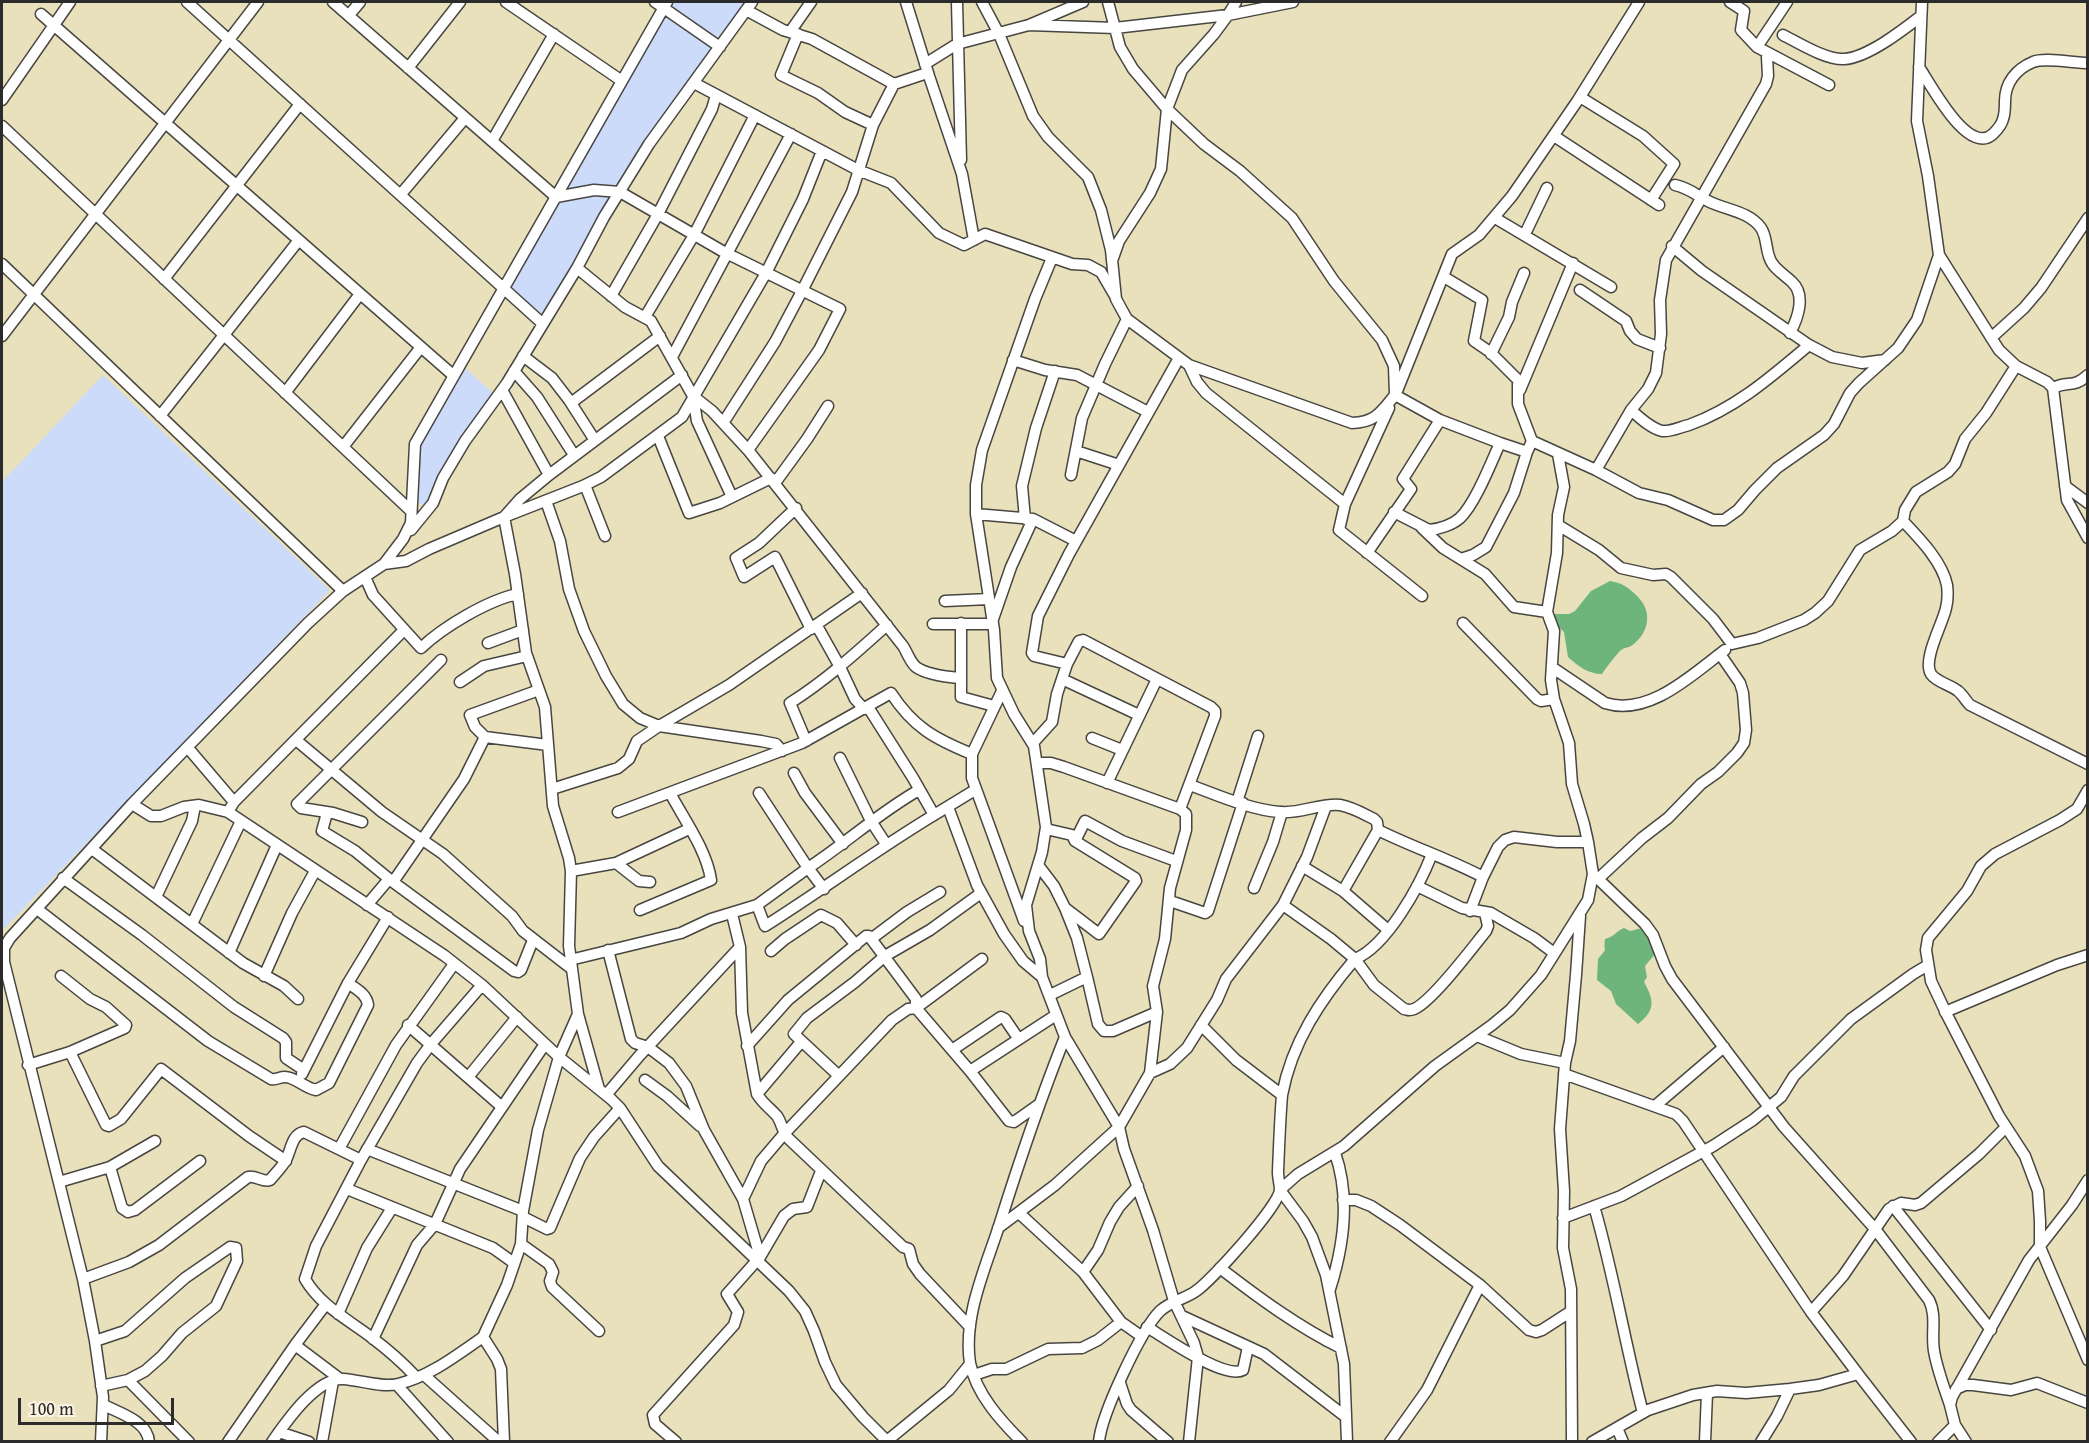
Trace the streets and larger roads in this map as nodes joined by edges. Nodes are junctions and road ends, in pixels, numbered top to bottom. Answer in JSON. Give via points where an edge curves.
{"nodes":[{"id":1,"x":70,"y":2,"type":"edge"},
{"id":2,"x":187,"y":2,"type":"edge"},
{"id":3,"x":258,"y":2,"type":"edge"},
{"id":4,"x":333,"y":2,"type":"edge"},
{"id":5,"x":360,"y":2,"type":"edge"},
{"id":6,"x":460,"y":2,"type":"edge"},
{"id":7,"x":506,"y":2,"type":"edge"},
{"id":8,"x":811,"y":2,"type":"edge"},
{"id":9,"x":906,"y":2,"type":"edge"},
{"id":10,"x":957,"y":2,"type":"edge"},
{"id":11,"x":982,"y":2,"type":"edge"},
{"id":12,"x":1083,"y":2,"type":"edge"},
{"id":13,"x":1108,"y":2,"type":"edge"},
{"id":14,"x":1236,"y":2,"type":"edge"},
{"id":15,"x":1293,"y":2,"type":"edge"},
{"id":16,"x":1639,"y":2,"type":"edge"},
{"id":17,"x":1730,"y":2,"type":"edge"},
{"id":18,"x":1787,"y":2,"type":"edge"},
{"id":19,"x":1922,"y":2,"type":"edge"},
{"id":20,"x":662,"y":3,"type":"edge"},
{"id":21,"x":749,"y":6,"type":"edge"},
{"id":22,"x":41,"y":14,"type":"dead end"},
{"id":23,"x":349,"y":15,"type":"junction"},
{"id":24,"x":1228,"y":15,"type":"junction"},
{"id":25,"x":1921,"y":16,"type":"junction"},
{"id":26,"x":54,"y":25,"type":"junction"},
{"id":27,"x":1029,"y":25,"type":"junction"},
{"id":28,"x":1115,"y":28,"type":"junction"},
{"id":29,"x":794,"y":33,"type":"junction"},
{"id":30,"x":554,"y":34,"type":"junction"},
{"id":31,"x":999,"y":34,"type":"junction"},
{"id":32,"x":1783,"y":36,"type":"dead end"},
{"id":33,"x":229,"y":39,"type":"junction"},
{"id":34,"x":957,"y":44,"type":"junction"},
{"id":35,"x":720,"y":47,"type":"junction"},
{"id":36,"x":1757,"y":47,"type":"junction"},
{"id":37,"x":1767,"y":57,"type":"dead end"},
{"id":38,"x":2088,"y":63,"type":"edge"},
{"id":39,"x":1919,"y":67,"type":"junction"},
{"id":40,"x":408,"y":68,"type":"junction"},
{"id":41,"x":926,"y":68,"type":"junction"},
{"id":42,"x":622,"y":81,"type":"junction"},
{"id":43,"x":694,"y":83,"type":"junction"},
{"id":44,"x":894,"y":84,"type":"junction"},
{"id":45,"x":1829,"y":85,"type":"dead end"},
{"id":46,"x":716,"y":95,"type":"junction"},
{"id":47,"x":1580,"y":97,"type":"junction"},
{"id":48,"x":2,"y":100,"type":"edge"},
{"id":49,"x":300,"y":104,"type":"junction"},
{"id":50,"x":1167,"y":109,"type":"junction"},
{"id":51,"x":755,"y":115,"type":"junction"},
{"id":52,"x":465,"y":117,"type":"junction"},
{"id":53,"x":165,"y":123,"type":"junction"},
{"id":54,"x":873,"y":125,"type":"junction"},
{"id":55,"x":2,"y":126,"type":"edge"},
{"id":56,"x":791,"y":134,"type":"junction"},
{"id":57,"x":1554,"y":136,"type":"junction"},
{"id":58,"x":492,"y":141,"type":"junction"},
{"id":59,"x":822,"y":151,"type":"junction"},
{"id":60,"x":858,"y":170,"type":"junction"},
{"id":61,"x":962,"y":174,"type":"junction"},
{"id":62,"x":1676,"y":185,"type":"dead end"},
{"id":63,"x":237,"y":186,"type":"junction"},
{"id":64,"x":1547,"y":188,"type":"dead end"},
{"id":65,"x":620,"y":192,"type":"junction"},
{"id":66,"x":401,"y":195,"type":"junction"},
{"id":67,"x":556,"y":197,"type":"junction"},
{"id":68,"x":1701,"y":197,"type":"junction"},
{"id":69,"x":95,"y":214,"type":"junction"},
{"id":70,"x":658,"y":214,"type":"junction"},
{"id":71,"x":1495,"y":218,"type":"junction"},
{"id":72,"x":2088,"y":218,"type":"edge"},
{"id":73,"x":1525,"y":234,"type":"junction"},
{"id":74,"x":694,"y":235,"type":"junction"},
{"id":75,"x":299,"y":240,"type":"junction"},
{"id":76,"x":974,"y":240,"type":"junction"},
{"id":77,"x":1672,"y":246,"type":"junction"},
{"id":78,"x":728,"y":254,"type":"junction"},
{"id":79,"x":1939,"y":255,"type":"junction"},
{"id":80,"x":1052,"y":258,"type":"junction"},
{"id":81,"x":1113,"y":260,"type":"junction"},
{"id":82,"x":2,"y":264,"type":"edge"},
{"id":83,"x":1573,"y":264,"type":"junction"},
{"id":84,"x":577,"y":268,"type":"junction"},
{"id":85,"x":766,"y":273,"type":"junction"},
{"id":86,"x":1524,"y":273,"type":"dead end"},
{"id":87,"x":1444,"y":277,"type":"junction"},
{"id":88,"x":164,"y":279,"type":"junction"},
{"id":89,"x":1611,"y":287,"type":"dead end"},
{"id":90,"x":504,"y":288,"type":"junction"},
{"id":91,"x":1581,"y":290,"type":"dead end"},
{"id":92,"x":802,"y":291,"type":"junction"},
{"id":93,"x":33,"y":294,"type":"junction"},
{"id":94,"x":360,"y":294,"type":"junction"},
{"id":95,"x":611,"y":296,"type":"junction"},
{"id":96,"x":1116,"y":299,"type":"junction"},
{"id":97,"x":645,"y":317,"type":"junction"},
{"id":98,"x":1127,"y":319,"type":"junction"},
{"id":99,"x":543,"y":324,"type":"junction"},
{"id":100,"x":1790,"y":333,"type":"junction"},
{"id":101,"x":224,"y":335,"type":"junction"},
{"id":102,"x":2,"y":336,"type":"edge"},
{"id":103,"x":660,"y":336,"type":"junction"},
{"id":104,"x":1991,"y":338,"type":"junction"},
{"id":105,"x":1809,"y":345,"type":"junction"},
{"id":106,"x":421,"y":347,"type":"junction"},
{"id":107,"x":1660,"y":348,"type":"junction"},
{"id":108,"x":1491,"y":354,"type":"junction"},
{"id":109,"x":523,"y":356,"type":"junction"},
{"id":110,"x":672,"y":357,"type":"junction"},
{"id":111,"x":1179,"y":358,"type":"junction"},
{"id":112,"x":1013,"y":360,"type":"junction"},
{"id":113,"x":1886,"y":360,"type":"junction"},
{"id":114,"x":1189,"y":365,"type":"junction"},
{"id":115,"x":2016,"y":366,"type":"junction"},
{"id":116,"x":514,"y":371,"type":"junction"},
{"id":117,"x":1055,"y":371,"type":"junction"},
{"id":118,"x":682,"y":375,"type":"junction"},
{"id":119,"x":2088,"y":375,"type":"edge"},
{"id":120,"x":454,"y":376,"type":"junction"},
{"id":121,"x":1096,"y":384,"type":"junction"},
{"id":122,"x":2053,"y":388,"type":"junction"},
{"id":123,"x":502,"y":390,"type":"junction"},
{"id":124,"x":285,"y":393,"type":"junction"},
{"id":125,"x":1518,"y":394,"type":"junction"},
{"id":126,"x":1395,"y":395,"type":"junction"},
{"id":127,"x":693,"y":396,"type":"junction"},
{"id":128,"x":571,"y":403,"type":"junction"},
{"id":129,"x":828,"y":406,"type":"dead end"},
{"id":130,"x":1631,"y":410,"type":"junction"},
{"id":131,"x":1148,"y":412,"type":"junction"},
{"id":132,"x":160,"y":416,"type":"junction"},
{"id":133,"x":1440,"y":420,"type":"junction"},
{"id":134,"x":723,"y":423,"type":"junction"},
{"id":135,"x":658,"y":436,"type":"junction"},
{"id":136,"x":594,"y":439,"type":"junction"},
{"id":137,"x":1532,"y":441,"type":"junction"},
{"id":138,"x":1500,"y":443,"type":"junction"},
{"id":139,"x":343,"y":447,"type":"junction"},
{"id":140,"x":748,"y":450,"type":"junction"},
{"id":141,"x":1076,"y":451,"type":"junction"},
{"id":142,"x":1527,"y":452,"type":"junction"},
{"id":143,"x":1558,"y":454,"type":"junction"},
{"id":144,"x":574,"y":455,"type":"junction"},
{"id":145,"x":1119,"y":465,"type":"junction"},
{"id":146,"x":1596,"y":470,"type":"junction"},
{"id":147,"x":549,"y":475,"type":"junction"},
{"id":148,"x":1071,"y":476,"type":"dead end"},
{"id":149,"x":773,"y":480,"type":"junction"},
{"id":150,"x":585,"y":485,"type":"junction"},
{"id":151,"x":2065,"y":486,"type":"junction"},
{"id":152,"x":732,"y":497,"type":"junction"},
{"id":153,"x":546,"y":501,"type":"junction"},
{"id":154,"x":2088,"y":503,"type":"edge"},
{"id":155,"x":1345,"y":504,"type":"junction"},
{"id":156,"x":796,"y":508,"type":"junction"},
{"id":157,"x":411,"y":511,"type":"junction"},
{"id":158,"x":1394,"y":512,"type":"junction"},
{"id":159,"x":976,"y":514,"type":"junction"},
{"id":160,"x":504,"y":517,"type":"junction"},
{"id":161,"x":1029,"y":519,"type":"junction"},
{"id":162,"x":1902,"y":520,"type":"junction"},
{"id":163,"x":1558,"y":525,"type":"junction"},
{"id":164,"x":1420,"y":526,"type":"junction"},
{"id":165,"x":605,"y":536,"type":"dead end"},
{"id":166,"x":2088,"y":538,"type":"edge"},
{"id":167,"x":403,"y":539,"type":"junction"},
{"id":168,"x":1076,"y":541,"type":"junction"},
{"id":169,"x":1367,"y":553,"type":"junction"},
{"id":170,"x":1461,"y":559,"type":"junction"},
{"id":171,"x":384,"y":564,"type":"junction"},
{"id":172,"x":365,"y":577,"type":"junction"},
{"id":173,"x":344,"y":591,"type":"junction"},
{"id":174,"x":862,"y":593,"type":"junction"},
{"id":175,"x":518,"y":594,"type":"junction"},
{"id":176,"x":1422,"y":596,"type":"dead end"},
{"id":177,"x":989,"y":598,"type":"junction"},
{"id":178,"x":945,"y":601,"type":"dead end"},
{"id":179,"x":1547,"y":612,"type":"junction"},
{"id":180,"x":993,"y":622,"type":"junction"},
{"id":181,"x":961,"y":623,"type":"junction"},
{"id":182,"x":1463,"y":623,"type":"dead end"},
{"id":183,"x":933,"y":624,"type":"dead end"},
{"id":184,"x":887,"y":625,"type":"junction"},
{"id":185,"x":814,"y":627,"type":"junction"},
{"id":186,"x":404,"y":630,"type":"junction"},
{"id":187,"x":523,"y":630,"type":"junction"},
{"id":188,"x":488,"y":643,"type":"dead end"},
{"id":189,"x":1732,"y":644,"type":"junction"},
{"id":190,"x":1719,"y":654,"type":"junction"},
{"id":191,"x":527,"y":656,"type":"junction"},
{"id":192,"x":441,"y":660,"type":"dead end"},
{"id":193,"x":1067,"y":664,"type":"junction"},
{"id":194,"x":840,"y":667,"type":"junction"},
{"id":195,"x":1552,"y":668,"type":"junction"},
{"id":196,"x":960,"y":678,"type":"junction"},
{"id":197,"x":1062,"y":679,"type":"junction"},
{"id":198,"x":1157,"y":679,"type":"junction"},
{"id":199,"x":460,"y":682,"type":"dead end"},
{"id":200,"x":539,"y":690,"type":"junction"},
{"id":201,"x":1002,"y":692,"type":"junction"},
{"id":202,"x":1554,"y":699,"type":"junction"},
{"id":203,"x":994,"y":706,"type":"junction"},
{"id":204,"x":866,"y":708,"type":"junction"},
{"id":205,"x":1139,"y":715,"type":"junction"},
{"id":206,"x":659,"y":726,"type":"junction"},
{"id":207,"x":1258,"y":736,"type":"dead end"},
{"id":208,"x":485,"y":737,"type":"junction"},
{"id":209,"x":1092,"y":738,"type":"dead end"},
{"id":210,"x":296,"y":740,"type":"junction"},
{"id":211,"x":806,"y":741,"type":"junction"},
{"id":212,"x":1033,"y":743,"type":"junction"},
{"id":213,"x":548,"y":745,"type":"junction"},
{"id":214,"x":188,"y":748,"type":"junction"},
{"id":215,"x":1122,"y":750,"type":"junction"},
{"id":216,"x":782,"y":751,"type":"junction"},
{"id":217,"x":972,"y":754,"type":"junction"},
{"id":218,"x":840,"y":758,"type":"dead end"},
{"id":219,"x":1037,"y":763,"type":"junction"},
{"id":220,"x":2088,"y":764,"type":"edge"},
{"id":221,"x":332,"y":770,"type":"junction"},
{"id":222,"x":794,"y":773,"type":"dead end"},
{"id":223,"x":1107,"y":783,"type":"junction"},
{"id":224,"x":1190,"y":785,"type":"junction"},
{"id":225,"x":552,"y":789,"type":"junction"},
{"id":226,"x":920,"y":790,"type":"junction"},
{"id":227,"x":975,"y":790,"type":"junction"},
{"id":228,"x":2088,"y":790,"type":"edge"},
{"id":229,"x":670,"y":792,"type":"junction"},
{"id":230,"x":759,"y":794,"type":"dead end"},
{"id":231,"x":234,"y":802,"type":"junction"},
{"id":232,"x":1240,"y":802,"type":"junction"},
{"id":233,"x":132,"y":804,"type":"junction"},
{"id":234,"x":195,"y":806,"type":"junction"},
{"id":235,"x":1326,"y":806,"type":"junction"},
{"id":236,"x":948,"y":807,"type":"junction"},
{"id":237,"x":1180,"y":809,"type":"junction"},
{"id":238,"x":228,"y":812,"type":"junction"},
{"id":239,"x":618,"y":812,"type":"dead end"},
{"id":240,"x":1282,"y":812,"type":"junction"},
{"id":241,"x":327,"y":813,"type":"junction"},
{"id":242,"x":933,"y":815,"type":"junction"},
{"id":243,"x":241,"y":821,"type":"junction"},
{"id":244,"x":871,"y":821,"type":"junction"},
{"id":245,"x":362,"y":822,"type":"dead end"},
{"id":246,"x":689,"y":829,"type":"junction"},
{"id":247,"x":1046,"y":830,"type":"junction"},
{"id":248,"x":1378,"y":830,"type":"junction"},
{"id":249,"x":423,"y":840,"type":"junction"},
{"id":250,"x":1075,"y":841,"type":"junction"},
{"id":251,"x":1588,"y":842,"type":"junction"},
{"id":252,"x":843,"y":844,"type":"junction"},
{"id":253,"x":886,"y":844,"type":"junction"},
{"id":254,"x":277,"y":845,"type":"junction"},
{"id":255,"x":92,"y":849,"type":"junction"},
{"id":256,"x":1432,"y":854,"type":"junction"},
{"id":257,"x":1176,"y":861,"type":"junction"},
{"id":258,"x":616,"y":863,"type":"junction"},
{"id":259,"x":1038,"y":865,"type":"junction"},
{"id":260,"x":1302,"y":866,"type":"junction"},
{"id":261,"x":808,"y":868,"type":"junction"},
{"id":262,"x":315,"y":871,"type":"junction"},
{"id":263,"x":571,"y":871,"type":"junction"},
{"id":264,"x":1483,"y":877,"type":"junction"},
{"id":265,"x":1596,"y":877,"type":"junction"},
{"id":266,"x":63,"y":878,"type":"junction"},
{"id":267,"x":391,"y":881,"type":"junction"},
{"id":268,"x":650,"y":882,"type":"dead end"},
{"id":269,"x":1417,"y":886,"type":"junction"},
{"id":270,"x":1254,"y":888,"type":"dead end"},
{"id":271,"x":824,"y":889,"type":"junction"},
{"id":272,"x":1343,"y":891,"type":"junction"},
{"id":273,"x":940,"y":892,"type":"dead end"},
{"id":274,"x":981,"y":893,"type":"junction"},
{"id":275,"x":156,"y":897,"type":"junction"},
{"id":276,"x":1170,"y":901,"type":"junction"},
{"id":277,"x":367,"y":905,"type":"junction"},
{"id":278,"x":757,"y":905,"type":"junction"},
{"id":279,"x":1283,"y":905,"type":"junction"},
{"id":280,"x":1065,"y":908,"type":"junction"},
{"id":281,"x":37,"y":909,"type":"junction"},
{"id":282,"x":640,"y":910,"type":"dead end"},
{"id":283,"x":1470,"y":911,"type":"junction"},
{"id":284,"x":1485,"y":913,"type":"junction"},
{"id":285,"x":732,"y":914,"type":"junction"},
{"id":286,"x":1580,"y":916,"type":"junction"},
{"id":287,"x":388,"y":917,"type":"junction"},
{"id":288,"x":192,"y":924,"type":"junction"},
{"id":289,"x":1388,"y":930,"type":"junction"},
{"id":290,"x":1029,"y":931,"type":"junction"},
{"id":291,"x":871,"y":939,"type":"junction"},
{"id":292,"x":533,"y":940,"type":"junction"},
{"id":293,"x":856,"y":945,"type":"junction"},
{"id":294,"x":740,"y":946,"type":"junction"},
{"id":295,"x":608,"y":950,"type":"junction"},
{"id":296,"x":771,"y":951,"type":"dead end"},
{"id":297,"x":230,"y":953,"type":"junction"},
{"id":298,"x":1554,"y":953,"type":"junction"},
{"id":299,"x":2088,"y":955,"type":"edge"},
{"id":300,"x":885,"y":956,"type":"junction"},
{"id":301,"x":982,"y":958,"type":"dead end"},
{"id":302,"x":1354,"y":959,"type":"junction"},
{"id":303,"x":454,"y":964,"type":"junction"},
{"id":304,"x":571,"y":964,"type":"junction"},
{"id":305,"x":1928,"y":965,"type":"junction"},
{"id":306,"x":61,"y":976,"type":"dead end"},
{"id":307,"x":264,"y":976,"type":"junction"},
{"id":308,"x":1042,"y":976,"type":"junction"},
{"id":309,"x":1087,"y":977,"type":"junction"},
{"id":310,"x":348,"y":983,"type":"junction"},
{"id":311,"x":482,"y":985,"type":"junction"},
{"id":312,"x":1050,"y":996,"type":"junction"},
{"id":313,"x":298,"y":999,"type":"dead end"},
{"id":314,"x":916,"y":1008,"type":"junction"},
{"id":315,"x":1157,"y":1012,"type":"junction"},
{"id":316,"x":1945,"y":1012,"type":"junction"},
{"id":317,"x":578,"y":1014,"type":"junction"},
{"id":318,"x":1056,"y":1015,"type":"junction"},
{"id":319,"x":517,"y":1017,"type":"junction"},
{"id":320,"x":1201,"y":1025,"type":"junction"},
{"id":321,"x":408,"y":1026,"type":"junction"},
{"id":322,"x":1477,"y":1036,"type":"junction"},
{"id":323,"x":1065,"y":1037,"type":"junction"},
{"id":324,"x":1018,"y":1038,"type":"junction"},
{"id":325,"x":801,"y":1042,"type":"junction"},
{"id":326,"x":431,"y":1044,"type":"junction"},
{"id":327,"x":545,"y":1044,"type":"junction"},
{"id":328,"x":747,"y":1046,"type":"junction"},
{"id":329,"x":648,"y":1047,"type":"junction"},
{"id":330,"x":1724,"y":1047,"type":"junction"},
{"id":331,"x":952,"y":1050,"type":"junction"},
{"id":332,"x":70,"y":1052,"type":"junction"},
{"id":333,"x":559,"y":1058,"type":"junction"},
{"id":334,"x":28,"y":1065,"type":"junction"},
{"id":335,"x":1565,"y":1069,"type":"junction"},
{"id":336,"x":304,"y":1070,"type":"junction"},
{"id":337,"x":970,"y":1071,"type":"junction"},
{"id":338,"x":1149,"y":1073,"type":"junction"},
{"id":339,"x":838,"y":1075,"type":"junction"},
{"id":340,"x":469,"y":1076,"type":"junction"},
{"id":341,"x":645,"y":1080,"type":"dead end"},
{"id":342,"x":297,"y":1081,"type":"junction"},
{"id":343,"x":602,"y":1092,"type":"junction"},
{"id":344,"x":757,"y":1094,"type":"junction"},
{"id":345,"x":1282,"y":1095,"type":"junction"},
{"id":346,"x":1038,"y":1105,"type":"junction"},
{"id":347,"x":1655,"y":1106,"type":"junction"},
{"id":348,"x":502,"y":1107,"type":"junction"},
{"id":349,"x":1770,"y":1107,"type":"junction"},
{"id":350,"x":620,"y":1108,"type":"junction"},
{"id":351,"x":1119,"y":1127,"type":"junction"},
{"id":352,"x":2006,"y":1127,"type":"junction"},
{"id":353,"x":704,"y":1130,"type":"junction"},
{"id":354,"x":784,"y":1134,"type":"junction"},
{"id":355,"x":155,"y":1141,"type":"dead end"},
{"id":356,"x":339,"y":1149,"type":"junction"},
{"id":357,"x":367,"y":1149,"type":"junction"},
{"id":358,"x":1704,"y":1151,"type":"junction"},
{"id":359,"x":1335,"y":1153,"type":"junction"},
{"id":360,"x":361,"y":1160,"type":"junction"},
{"id":361,"x":200,"y":1161,"type":"dead end"},
{"id":362,"x":286,"y":1161,"type":"junction"},
{"id":363,"x":110,"y":1167,"type":"junction"},
{"id":364,"x":821,"y":1171,"type":"junction"},
{"id":365,"x":2088,"y":1180,"type":"edge"},
{"id":366,"x":59,"y":1182,"type":"junction"},
{"id":367,"x":453,"y":1184,"type":"junction"},
{"id":368,"x":1138,"y":1186,"type":"junction"},
{"id":369,"x":347,"y":1189,"type":"junction"},
{"id":370,"x":1280,"y":1190,"type":"junction"},
{"id":371,"x":743,"y":1198,"type":"junction"},
{"id":372,"x":1343,"y":1200,"type":"junction"},
{"id":373,"x":1594,"y":1206,"type":"junction"},
{"id":374,"x":1893,"y":1206,"type":"junction"},
{"id":375,"x":392,"y":1208,"type":"junction"},
{"id":376,"x":1019,"y":1213,"type":"junction"},
{"id":377,"x":523,"y":1214,"type":"junction"},
{"id":378,"x":1563,"y":1218,"type":"junction"},
{"id":379,"x":435,"y":1224,"type":"junction"},
{"id":380,"x":998,"y":1228,"type":"junction"},
{"id":381,"x":1875,"y":1229,"type":"junction"},
{"id":382,"x":521,"y":1244,"type":"junction"},
{"id":383,"x":2040,"y":1246,"type":"junction"},
{"id":384,"x":759,"y":1258,"type":"junction"},
{"id":385,"x":514,"y":1263,"type":"junction"},
{"id":386,"x":1220,"y":1268,"type":"junction"},
{"id":387,"x":1083,"y":1272,"type":"junction"},
{"id":388,"x":83,"y":1279,"type":"junction"},
{"id":389,"x":1480,"y":1285,"type":"junction"},
{"id":390,"x":1329,"y":1292,"type":"junction"},
{"id":391,"x":1174,"y":1301,"type":"junction"},
{"id":392,"x":326,"y":1304,"type":"junction"},
{"id":393,"x":1570,"y":1312,"type":"junction"},
{"id":394,"x":1811,"y":1312,"type":"junction"},
{"id":395,"x":339,"y":1314,"type":"junction"},
{"id":396,"x":1182,"y":1316,"type":"junction"},
{"id":397,"x":1121,"y":1322,"type":"junction"},
{"id":398,"x":970,"y":1327,"type":"junction"},
{"id":399,"x":1991,"y":1330,"type":"junction"},
{"id":400,"x":599,"y":1331,"type":"dead end"},
{"id":401,"x":1144,"y":1332,"type":"junction"},
{"id":402,"x":483,"y":1337,"type":"junction"},
{"id":403,"x":373,"y":1339,"type":"junction"},
{"id":404,"x":95,"y":1341,"type":"junction"},
{"id":405,"x":294,"y":1345,"type":"junction"},
{"id":406,"x":1248,"y":1347,"type":"junction"},
{"id":407,"x":1341,"y":1348,"type":"junction"},
{"id":408,"x":1198,"y":1357,"type":"junction"},
{"id":409,"x":2088,"y":1360,"type":"edge"},
{"id":410,"x":970,"y":1364,"type":"junction"},
{"id":411,"x":1858,"y":1374,"type":"junction"},
{"id":412,"x":974,"y":1375,"type":"junction"},
{"id":413,"x":420,"y":1376,"type":"junction"},
{"id":414,"x":128,"y":1380,"type":"junction"},
{"id":415,"x":337,"y":1380,"type":"junction"},
{"id":416,"x":1120,"y":1383,"type":"junction"},
{"id":417,"x":397,"y":1385,"type":"junction"},
{"id":418,"x":101,"y":1386,"type":"junction"},
{"id":419,"x":1790,"y":1389,"type":"junction"},
{"id":420,"x":1956,"y":1389,"type":"junction"},
{"id":421,"x":1707,"y":1393,"type":"junction"},
{"id":422,"x":2088,"y":1403,"type":"edge"},
{"id":423,"x":104,"y":1405,"type":"junction"},
{"id":424,"x":1950,"y":1405,"type":"junction"},
{"id":425,"x":1642,"y":1413,"type":"junction"},
{"id":426,"x":1346,"y":1417,"type":"junction"},
{"id":427,"x":1955,"y":1425,"type":"junction"},
{"id":428,"x":1617,"y":1428,"type":"junction"},
{"id":429,"x":276,"y":1437,"type":"edge"},
{"id":430,"x":888,"y":1441,"type":"edge"},
{"id":431,"x":101,"y":1442,"type":"edge"},
{"id":432,"x":149,"y":1442,"type":"edge"},
{"id":433,"x":189,"y":1442,"type":"edge"},
{"id":434,"x":228,"y":1442,"type":"edge"},
{"id":435,"x":309,"y":1442,"type":"edge"},
{"id":436,"x":322,"y":1442,"type":"edge"},
{"id":437,"x":448,"y":1442,"type":"edge"},
{"id":438,"x":499,"y":1442,"type":"edge"},
{"id":439,"x":504,"y":1442,"type":"edge"},
{"id":440,"x":676,"y":1442,"type":"edge"},
{"id":441,"x":1022,"y":1442,"type":"edge"},
{"id":442,"x":1099,"y":1442,"type":"edge"},
{"id":443,"x":1168,"y":1442,"type":"edge"},
{"id":444,"x":1190,"y":1442,"type":"edge"},
{"id":445,"x":1347,"y":1442,"type":"edge"},
{"id":446,"x":1390,"y":1442,"type":"edge"},
{"id":447,"x":1572,"y":1442,"type":"edge"},
{"id":448,"x":1592,"y":1442,"type":"edge"},
{"id":449,"x":1623,"y":1442,"type":"edge"},
{"id":450,"x":1705,"y":1442,"type":"edge"},
{"id":451,"x":1761,"y":1442,"type":"edge"},
{"id":452,"x":1911,"y":1442,"type":"edge"},
{"id":453,"x":1938,"y":1442,"type":"edge"},
{"id":454,"x":1966,"y":1442,"type":"edge"}],
"edges":[{"from":1,"to":26,"type":"street"},
{"from":2,"to":33,"type":"street"},
{"from":3,"to":33,"type":"street"},
{"from":4,"to":23,"type":"street"},
{"from":5,"to":23,"type":"street"},
{"from":6,"to":40,"type":"street"},
{"from":7,"to":30,"type":"street"},
{"from":8,"to":29,"type":"street"},
{"from":9,"to":41,"type":"street"},
{"from":10,"to":34,"type":"street"},
{"from":11,"to":31,"type":"street"},
{"from":12,"to":27,"type":"street"},
{"from":13,"to":28,"type":"street"},
{"from":14,"to":24,"type":"street"},
{"from":15,"to":24,"type":"street"},
{"from":16,"to":47,"type":"street"},
{"from":17,"to":36,"type":"street","via":[[1744,11],[1741,30]]},
{"from":18,"to":36,"type":"street"},
{"from":19,"to":25,"type":"street"},
{"from":20,"to":35,"type":"street"},
{"from":20,"to":42,"type":"street"},
{"from":21,"to":29,"type":"street"},
{"from":21,"to":35,"type":"street"},
{"from":22,"to":26,"type":"street"},
{"from":23,"to":40,"type":"street"},
{"from":24,"to":28,"type":"street"},
{"from":24,"to":50,"type":"street","via":[[1182,70]]},
{"from":25,"to":32,"type":"street","via":[[1894,37],[1844,59]]},
{"from":25,"to":39,"type":"street"},
{"from":26,"to":48,"type":"street"},
{"from":26,"to":53,"type":"street"},
{"from":27,"to":28,"type":"street"},
{"from":27,"to":31,"type":"street"},
{"from":28,"to":50,"type":"street","via":[[1120,47],[1133,69]]},
{"from":29,"to":44,"type":"street"},
{"from":29,"to":54,"type":"street","via":[[781,75]]},
{"from":30,"to":42,"type":"street"},
{"from":30,"to":58,"type":"street"},
{"from":31,"to":34,"type":"street"},
{"from":31,"to":81,"type":"street","via":[[1033,116],[1088,177]]},
{"from":33,"to":49,"type":"street"},
{"from":33,"to":53,"type":"street"},
{"from":34,"to":41,"type":"street"},
{"from":34,"to":61,"type":"street"},
{"from":35,"to":43,"type":"street"},
{"from":36,"to":45,"type":"street"},
{"from":37,"to":68,"type":"street","via":[[1766,84]]},
{"from":38,"to":39,"type":"street","via":[[2034,61],[2022,69],[2007,86],[2003,120],[1992,135],[1981,139],[1956,123]]},
{"from":39,"to":79,"type":"street","via":[[1917,121]]},
{"from":40,"to":52,"type":"street"},
{"from":41,"to":44,"type":"street"},
{"from":41,"to":61,"type":"street"},
{"from":42,"to":67,"type":"street"},
{"from":43,"to":46,"type":"street"},
{"from":43,"to":65,"type":"street"},
{"from":44,"to":54,"type":"street"},
{"from":46,"to":51,"type":"street"},
{"from":46,"to":70,"type":"street"},
{"from":47,"to":57,"type":"street"},
{"from":47,"to":57,"type":"street","via":[[1643,136],[1674,164],[1655,203]]},
{"from":49,"to":63,"type":"street"},
{"from":49,"to":66,"type":"street"},
{"from":50,"to":81,"type":"street","via":[[1161,169],[1119,241]]},
{"from":50,"to":126,"type":"street","via":[[1292,218],[1334,280],[1382,340],[1394,366]]},
{"from":51,"to":56,"type":"street"},
{"from":51,"to":74,"type":"street"},
{"from":52,"to":58,"type":"street"},
{"from":52,"to":66,"type":"street"},
{"from":53,"to":63,"type":"street"},
{"from":53,"to":69,"type":"street"},
{"from":54,"to":60,"type":"street"},
{"from":55,"to":69,"type":"street"},
{"from":56,"to":59,"type":"street"},
{"from":56,"to":78,"type":"street"},
{"from":57,"to":71,"type":"street"},
{"from":58,"to":67,"type":"street"},
{"from":59,"to":60,"type":"street"},
{"from":59,"to":85,"type":"street"},
{"from":60,"to":76,"type":"street","via":[[891,183],[939,233],[964,245]]},
{"from":60,"to":92,"type":"street","via":[[852,192]]},
{"from":61,"to":76,"type":"street"},
{"from":62,"to":68,"type":"street"},
{"from":63,"to":75,"type":"street"},
{"from":63,"to":88,"type":"street"},
{"from":64,"to":73,"type":"street"},
{"from":65,"to":67,"type":"street","via":[[594,190]]},
{"from":65,"to":70,"type":"street"},
{"from":65,"to":84,"type":"street"},
{"from":66,"to":90,"type":"street"},
{"from":67,"to":90,"type":"street"},
{"from":68,"to":77,"type":"street"},
{"from":68,"to":100,"type":"street","via":[[1742,214],[1763,231],[1769,260],[1799,292],[1799,314]]},
{"from":69,"to":88,"type":"street"},
{"from":69,"to":93,"type":"street"},
{"from":70,"to":74,"type":"street"},
{"from":70,"to":95,"type":"street"},
{"from":71,"to":73,"type":"street"},
{"from":71,"to":87,"type":"street","via":[[1479,236],[1452,254]]},
{"from":72,"to":104,"type":"street","via":[[2041,288]]},
{"from":73,"to":83,"type":"street"},
{"from":74,"to":78,"type":"street"},
{"from":74,"to":97,"type":"street"},
{"from":75,"to":94,"type":"street"},
{"from":75,"to":101,"type":"street"},
{"from":76,"to":80,"type":"street","via":[[985,234]]},
{"from":77,"to":100,"type":"street"},
{"from":77,"to":107,"type":"street","via":[[1660,300]]},
{"from":78,"to":85,"type":"street"},
{"from":78,"to":110,"type":"street"},
{"from":79,"to":104,"type":"street"},
{"from":79,"to":113,"type":"street","via":[[1917,320]]},
{"from":80,"to":96,"type":"street","via":[[1088,265],[1101,272]]},
{"from":80,"to":112,"type":"street"},
{"from":81,"to":96,"type":"street"},
{"from":82,"to":93,"type":"street"},
{"from":83,"to":89,"type":"street"},
{"from":83,"to":125,"type":"street"},
{"from":84,"to":95,"type":"street"},
{"from":84,"to":99,"type":"street"},
{"from":85,"to":92,"type":"street"},
{"from":85,"to":127,"type":"street"},
{"from":86,"to":108,"type":"street"},
{"from":87,"to":108,"type":"street","via":[[1482,300],[1474,340]]},
{"from":87,"to":126,"type":"street"},
{"from":88,"to":101,"type":"street"},
{"from":90,"to":99,"type":"street"},
{"from":90,"to":120,"type":"street"},
{"from":91,"to":107,"type":"street","via":[[1626,321],[1633,336]]},
{"from":92,"to":134,"type":"street","via":[[775,342]]},
{"from":92,"to":140,"type":"street","via":[[840,309],[819,350]]},
{"from":93,"to":102,"type":"street"},
{"from":93,"to":132,"type":"street"},
{"from":94,"to":106,"type":"street"},
{"from":94,"to":124,"type":"street"},
{"from":95,"to":97,"type":"street"},
{"from":96,"to":98,"type":"street"},
{"from":97,"to":103,"type":"street"},
{"from":98,"to":111,"type":"street"},
{"from":98,"to":121,"type":"street"},
{"from":99,"to":109,"type":"street"},
{"from":100,"to":105,"type":"street"},
{"from":101,"to":124,"type":"street"},
{"from":101,"to":132,"type":"street"},
{"from":103,"to":110,"type":"street"},
{"from":103,"to":128,"type":"street"},
{"from":104,"to":115,"type":"street"},
{"from":105,"to":113,"type":"street","via":[[1832,357],[1862,363]]},
{"from":105,"to":130,"type":"street","via":[[1770,379],[1707,418],[1662,431]]},
{"from":106,"to":120,"type":"street"},
{"from":106,"to":139,"type":"street"},
{"from":107,"to":130,"type":"street","via":[[1656,373]]},
{"from":108,"to":125,"type":"street","via":[[1518,380]]},
{"from":109,"to":116,"type":"street"},
{"from":109,"to":128,"type":"street","via":[[552,378]]},
{"from":110,"to":118,"type":"street"},
{"from":111,"to":114,"type":"street"},
{"from":111,"to":131,"type":"street"},
{"from":112,"to":117,"type":"street"},
{"from":112,"to":159,"type":"street","via":[[982,450]]},
{"from":113,"to":146,"type":"street","via":[[1850,393],[1824,435],[1777,468],[1724,520],[1713,520],[1668,500],[1638,493]]},
{"from":114,"to":126,"type":"street","via":[[1352,423],[1376,418]]},
{"from":114,"to":155,"type":"street","via":[[1206,393]]},
{"from":115,"to":122,"type":"street"},
{"from":115,"to":162,"type":"street","via":[[1965,439],[1955,464],[1916,492]]},
{"from":116,"to":123,"type":"street"},
{"from":116,"to":144,"type":"street","via":[[537,397]]},
{"from":117,"to":121,"type":"street"},
{"from":117,"to":161,"type":"street","via":[[1022,486]]},
{"from":118,"to":127,"type":"street"},
{"from":118,"to":136,"type":"street"},
{"from":119,"to":122,"type":"street","via":[[2079,383]]},
{"from":120,"to":157,"type":"street","via":[[416,444]]},
{"from":121,"to":131,"type":"street"},
{"from":121,"to":141,"type":"street","via":[[1082,418]]},
{"from":122,"to":151,"type":"street"},
{"from":123,"to":147,"type":"street"},
{"from":123,"to":167,"type":"street","via":[[465,441],[433,503]]},
{"from":124,"to":139,"type":"street"},
{"from":125,"to":137,"type":"street"},
{"from":126,"to":133,"type":"street"},
{"from":126,"to":155,"type":"street"},
{"from":127,"to":134,"type":"street"},
{"from":127,"to":135,"type":"street","via":[[682,417]]},
{"from":127,"to":152,"type":"street","via":[[697,421]]},
{"from":128,"to":136,"type":"street"},
{"from":129,"to":149,"type":"street","via":[[807,440]]},
{"from":130,"to":146,"type":"street"},
{"from":131,"to":145,"type":"street"},
{"from":132,"to":173,"type":"street"},
{"from":133,"to":138,"type":"street"},
{"from":133,"to":158,"type":"street","via":[[1403,479],[1411,489]]},
{"from":134,"to":140,"type":"street"},
{"from":135,"to":150,"type":"street"},
{"from":135,"to":152,"type":"street","via":[[689,513]]},
{"from":136,"to":144,"type":"street"},
{"from":137,"to":142,"type":"street"},
{"from":137,"to":143,"type":"street"},
{"from":138,"to":142,"type":"street"},
{"from":138,"to":164,"type":"street","via":[[1462,517],[1437,529]]},
{"from":139,"to":157,"type":"street"},
{"from":140,"to":149,"type":"street"},
{"from":141,"to":145,"type":"street"},
{"from":141,"to":148,"type":"street"},
{"from":142,"to":170,"type":"street","via":[[1514,493],[1486,547]]},
{"from":143,"to":146,"type":"street"},
{"from":143,"to":163,"type":"street","via":[[1564,487]]},
{"from":144,"to":147,"type":"street"},
{"from":145,"to":168,"type":"street"},
{"from":147,"to":160,"type":"street"},
{"from":149,"to":152,"type":"street"},
{"from":149,"to":156,"type":"street"},
{"from":150,"to":153,"type":"street"},
{"from":150,"to":165,"type":"street"},
{"from":151,"to":154,"type":"street"},
{"from":151,"to":166,"type":"street","via":[[2067,500]]},
{"from":153,"to":160,"type":"street"},
{"from":153,"to":206,"type":"street","via":[[573,599],[606,676],[622,704]]},
{"from":155,"to":169,"type":"street","via":[[1339,530]]},
{"from":156,"to":174,"type":"street"},
{"from":156,"to":185,"type":"street","via":[[759,543],[736,558],[744,577],[775,557]]},
{"from":157,"to":167,"type":"street","via":[[411,523]]},
{"from":158,"to":164,"type":"street"},
{"from":158,"to":169,"type":"street"},
{"from":159,"to":161,"type":"street"},
{"from":159,"to":177,"type":"street"},
{"from":160,"to":171,"type":"street","via":[[406,561]]},
{"from":160,"to":175,"type":"street"},
{"from":161,"to":168,"type":"street"},
{"from":161,"to":180,"type":"street"},
{"from":162,"to":189,"type":"street","via":[[1893,531],[1860,550],[1828,601],[1815,613],[1775,632]]},
{"from":162,"to":220,"type":"street","via":[[1921,541],[1946,582],[1946,609],[1928,667],[1930,674],[1958,691],[1970,705]]},
{"from":163,"to":179,"type":"street"},
{"from":163,"to":189,"type":"street","via":[[1622,568],[1671,577]]},
{"from":164,"to":170,"type":"street"},
{"from":167,"to":171,"type":"street"},
{"from":168,"to":193,"type":"street","via":[[1038,616],[1032,653]]},
{"from":169,"to":176,"type":"street"},
{"from":170,"to":179,"type":"street","via":[[1485,574],[1514,607]]},
{"from":171,"to":172,"type":"street"},
{"from":172,"to":173,"type":"street"},
{"from":172,"to":186,"type":"street","via":[[373,595]]},
{"from":173,"to":214,"type":"street"},
{"from":174,"to":184,"type":"street"},
{"from":174,"to":185,"type":"street"},
{"from":175,"to":186,"type":"street","via":[[491,601],[434,635],[421,648]]},
{"from":175,"to":187,"type":"street"},
{"from":177,"to":178,"type":"street"},
{"from":177,"to":180,"type":"street"},
{"from":179,"to":195,"type":"street","via":[[1554,631]]},
{"from":180,"to":181,"type":"street"},
{"from":180,"to":201,"type":"street","via":[[997,678]]},
{"from":181,"to":183,"type":"street"},
{"from":181,"to":196,"type":"street"},
{"from":182,"to":202,"type":"street","via":[[1537,699]]},
{"from":184,"to":194,"type":"street"},
{"from":184,"to":196,"type":"street","via":[[919,669]]},
{"from":185,"to":194,"type":"street"},
{"from":185,"to":206,"type":"street","via":[[729,685]]},
{"from":186,"to":210,"type":"street"},
{"from":187,"to":188,"type":"street"},
{"from":187,"to":191,"type":"street"},
{"from":189,"to":190,"type":"street"},
{"from":190,"to":195,"type":"street","via":[[1688,680],[1637,704],[1605,703]]},
{"from":190,"to":265,"type":"street","via":[[1740,682],[1744,743],[1668,818]]},
{"from":191,"to":199,"type":"street","via":[[484,666]]},
{"from":191,"to":200,"type":"street"},
{"from":192,"to":221,"type":"street"},
{"from":193,"to":197,"type":"street"},
{"from":193,"to":198,"type":"street","via":[[1081,639]]},
{"from":194,"to":204,"type":"street","via":[[855,699]]},
{"from":194,"to":211,"type":"street","via":[[790,703]]},
{"from":195,"to":202,"type":"street"},
{"from":196,"to":203,"type":"street","via":[[961,697]]},
{"from":197,"to":205,"type":"street"},
{"from":197,"to":212,"type":"street","via":[[1052,722]]},
{"from":198,"to":205,"type":"street"},
{"from":198,"to":224,"type":"street","via":[[1215,711]]},
{"from":200,"to":208,"type":"street","via":[[470,715]]},
{"from":200,"to":213,"type":"street","via":[[545,707]]},
{"from":201,"to":203,"type":"street"},
{"from":201,"to":212,"type":"street"},
{"from":202,"to":251,"type":"street","via":[[1569,743],[1572,784]]},
{"from":203,"to":217,"type":"street"},
{"from":204,"to":211,"type":"street"},
{"from":204,"to":217,"type":"street","via":[[891,693],[921,729]]},
{"from":204,"to":226,"type":"street"},
{"from":205,"to":215,"type":"street"},
{"from":206,"to":216,"type":"street","via":[[776,744]]},
{"from":206,"to":225,"type":"street","via":[[638,741],[629,759],[618,768]]},
{"from":207,"to":232,"type":"street"},
{"from":208,"to":213,"type":"street"},
{"from":208,"to":249,"type":"street","via":[[464,779]]},
{"from":209,"to":215,"type":"street"},
{"from":210,"to":221,"type":"street"},
{"from":210,"to":231,"type":"street"},
{"from":211,"to":216,"type":"street"},
{"from":212,"to":219,"type":"street"},
{"from":213,"to":225,"type":"street"},
{"from":214,"to":231,"type":"street"},
{"from":214,"to":233,"type":"street"},
{"from":215,"to":223,"type":"street"},
{"from":216,"to":229,"type":"street"},
{"from":217,"to":227,"type":"street"},
{"from":218,"to":244,"type":"street"},
{"from":219,"to":223,"type":"street","via":[[1064,767]]},
{"from":219,"to":247,"type":"street"},
{"from":221,"to":241,"type":"street","via":[[297,804]]},
{"from":221,"to":249,"type":"street"},
{"from":222,"to":252,"type":"street"},
{"from":223,"to":237,"type":"street"},
{"from":224,"to":232,"type":"street"},
{"from":224,"to":237,"type":"street"},
{"from":225,"to":263,"type":"street"},
{"from":226,"to":242,"type":"street"},
{"from":226,"to":244,"type":"street"},
{"from":227,"to":236,"type":"street"},
{"from":227,"to":290,"type":"street"},
{"from":228,"to":305,"type":"street","via":[[2077,809],[1995,854],[1981,866],[1967,891],[1928,938]]},
{"from":229,"to":239,"type":"street"},
{"from":229,"to":246,"type":"street"},
{"from":230,"to":261,"type":"street"},
{"from":231,"to":238,"type":"street"},
{"from":232,"to":240,"type":"street"},
{"from":232,"to":276,"type":"street","via":[[1208,911]]},
{"from":233,"to":234,"type":"street","via":[[151,816]]},
{"from":233,"to":255,"type":"street"},
{"from":234,"to":238,"type":"street"},
{"from":234,"to":275,"type":"street","via":[[192,821]]},
{"from":235,"to":240,"type":"street"},
{"from":235,"to":248,"type":"street","via":[[1346,806],[1374,819]]},
{"from":235,"to":260,"type":"street"},
{"from":236,"to":242,"type":"street"},
{"from":236,"to":274,"type":"street"},
{"from":237,"to":257,"type":"street","via":[[1186,814],[1185,831]]},
{"from":238,"to":243,"type":"street"},
{"from":240,"to":270,"type":"street"},
{"from":241,"to":245,"type":"street"},
{"from":241,"to":267,"type":"street","via":[[322,831],[355,851]]},
{"from":242,"to":253,"type":"street"},
{"from":243,"to":254,"type":"street"},
{"from":243,"to":288,"type":"street"},
{"from":244,"to":252,"type":"street"},
{"from":244,"to":253,"type":"street"},
{"from":246,"to":258,"type":"street"},
{"from":246,"to":282,"type":"street","via":[[711,880]]},
{"from":247,"to":250,"type":"street","via":[[1072,835]]},
{"from":247,"to":259,"type":"street"},
{"from":248,"to":256,"type":"street"},
{"from":248,"to":272,"type":"street"},
{"from":249,"to":267,"type":"street"},
{"from":249,"to":292,"type":"street","via":[[483,889]]},
{"from":250,"to":257,"type":"street","via":[[1085,821],[1122,841]]},
{"from":250,"to":280,"type":"street","via":[[1136,881],[1099,934]]},
{"from":251,"to":264,"type":"street","via":[[1514,837],[1505,840]]},
{"from":251,"to":265,"type":"street"},
{"from":252,"to":261,"type":"street"},
{"from":253,"to":271,"type":"street"},
{"from":254,"to":262,"type":"street"},
{"from":254,"to":297,"type":"street"},
{"from":255,"to":266,"type":"street"},
{"from":255,"to":275,"type":"street"},
{"from":256,"to":264,"type":"street"},
{"from":256,"to":269,"type":"street"},
{"from":257,"to":276,"type":"street"},
{"from":258,"to":263,"type":"street"},
{"from":258,"to":268,"type":"street","via":[[639,881]]},
{"from":259,"to":280,"type":"street"},
{"from":259,"to":290,"type":"street","via":[[1026,905]]},
{"from":260,"to":272,"type":"street"},
{"from":260,"to":279,"type":"street"},
{"from":261,"to":271,"type":"street"},
{"from":261,"to":278,"type":"street"},
{"from":262,"to":277,"type":"street"},
{"from":262,"to":307,"type":"street"},
{"from":263,"to":304,"type":"street"},
{"from":264,"to":283,"type":"street"},
{"from":265,"to":286,"type":"street"},
{"from":265,"to":330,"type":"street","via":[[1646,924],[1672,979]]},
{"from":266,"to":281,"type":"street"},
{"from":266,"to":336,"type":"street","via":[[234,1007],[283,1038],[286,1058]]},
{"from":267,"to":277,"type":"street"},
{"from":267,"to":292,"type":"street","via":[[514,971],[521,969]]},
{"from":269,"to":283,"type":"street"},
{"from":269,"to":289,"type":"street"},
{"from":271,"to":278,"type":"street","via":[[765,926]]},
{"from":272,"to":289,"type":"street"},
{"from":273,"to":291,"type":"street"},
{"from":274,"to":300,"type":"street"},
{"from":274,"to":308,"type":"street","via":[[1023,961]]},
{"from":275,"to":288,"type":"street"},
{"from":276,"to":315,"type":"street","via":[[1153,986]]},
{"from":277,"to":287,"type":"street"},
{"from":278,"to":285,"type":"street"},
{"from":279,"to":302,"type":"street"},
{"from":279,"to":320,"type":"street","via":[[1226,979]]},
{"from":280,"to":309,"type":"street"},
{"from":281,"to":334,"type":"street","via":[[4,948],[4,963]]},
{"from":281,"to":342,"type":"street","via":[[218,1047],[271,1079],[285,1077]]},
{"from":283,"to":284,"type":"street"},
{"from":284,"to":298,"type":"street","via":[[1513,924]]},
{"from":284,"to":302,"type":"street","via":[[1486,931],[1416,1009],[1404,1009],[1374,986]]},
{"from":285,"to":294,"type":"street"},
{"from":285,"to":295,"type":"street","via":[[681,933]]},
{"from":286,"to":298,"type":"street"},
{"from":286,"to":335,"type":"street"},
{"from":287,"to":303,"type":"street"},
{"from":287,"to":310,"type":"street"},
{"from":288,"to":297,"type":"street"},
{"from":289,"to":302,"type":"street"},
{"from":290,"to":308,"type":"street"},
{"from":291,"to":293,"type":"street","via":[[866,936]]},
{"from":291,"to":300,"type":"street"},
{"from":292,"to":304,"type":"street"},
{"from":293,"to":296,"type":"street","via":[[837,923],[821,915]]},
{"from":293,"to":328,"type":"street","via":[[788,999]]},
{"from":294,"to":328,"type":"street"},
{"from":294,"to":329,"type":"street"},
{"from":295,"to":304,"type":"street"},
{"from":295,"to":329,"type":"street","via":[[631,1039]]},
{"from":297,"to":307,"type":"street"},
{"from":298,"to":322,"type":"street","via":[[1541,975],[1510,1010]]},
{"from":299,"to":316,"type":"street"},
{"from":300,"to":314,"type":"street","via":[[916,999]]},
{"from":300,"to":325,"type":"street","via":[[807,1018],[794,1034]]},
{"from":301,"to":314,"type":"street"},
{"from":302,"to":345,"type":"street","via":[[1329,989],[1291,1056]]},
{"from":303,"to":311,"type":"street"},
{"from":303,"to":321,"type":"street"},
{"from":304,"to":317,"type":"street"},
{"from":305,"to":316,"type":"street"},
{"from":305,"to":349,"type":"street","via":[[1851,1019],[1794,1076]]},
{"from":306,"to":332,"type":"street","via":[[126,1025]]},
{"from":307,"to":313,"type":"street"},
{"from":308,"to":312,"type":"street"},
{"from":309,"to":312,"type":"street"},
{"from":309,"to":315,"type":"street","via":[[1098,1024],[1104,1031],[1113,1031]]},
{"from":310,"to":336,"type":"street"},
{"from":310,"to":342,"type":"street","via":[[368,999],[368,1005],[329,1083],[316,1090]]},
{"from":311,"to":319,"type":"street"},
{"from":311,"to":326,"type":"street"},
{"from":312,"to":318,"type":"street"},
{"from":314,"to":331,"type":"street"},
{"from":314,"to":339,"type":"street","via":[[892,1020]]},
{"from":315,"to":338,"type":"street"},
{"from":316,"to":352,"type":"street"},
{"from":317,"to":333,"type":"street"},
{"from":317,"to":343,"type":"street"},
{"from":318,"to":323,"type":"street"},
{"from":318,"to":324,"type":"street"},
{"from":319,"to":327,"type":"street"},
{"from":319,"to":340,"type":"street"},
{"from":320,"to":338,"type":"street","via":[[1179,1057]]},
{"from":320,"to":345,"type":"street","via":[[1236,1060]]},
{"from":321,"to":326,"type":"street"},
{"from":321,"to":356,"type":"street"},
{"from":322,"to":335,"type":"street"},
{"from":322,"to":359,"type":"street","via":[[1435,1066]]},
{"from":323,"to":346,"type":"street"},
{"from":323,"to":351,"type":"street"},
{"from":324,"to":331,"type":"street","via":[[1001,1017]]},
{"from":324,"to":337,"type":"street"},
{"from":325,"to":339,"type":"street"},
{"from":325,"to":344,"type":"street"},
{"from":326,"to":340,"type":"street"},
{"from":326,"to":357,"type":"street"},
{"from":327,"to":333,"type":"street"},
{"from":327,"to":348,"type":"street"},
{"from":328,"to":344,"type":"street"},
{"from":329,"to":343,"type":"street"},
{"from":329,"to":353,"type":"street","via":[[669,1063],[686,1086]]},
{"from":330,"to":347,"type":"street"},
{"from":330,"to":349,"type":"street"},
{"from":331,"to":337,"type":"street"},
{"from":332,"to":334,"type":"street"},
{"from":332,"to":362,"type":"street","via":[[106,1125],[121,1119],[161,1069]]},
{"from":333,"to":343,"type":"street"},
{"from":333,"to":377,"type":"street","via":[[538,1130]]},
{"from":334,"to":366,"type":"street"},
{"from":335,"to":347,"type":"street","via":[[1637,1102]]},
{"from":335,"to":378,"type":"street","via":[[1560,1129]]},
{"from":336,"to":342,"type":"street"},
{"from":337,"to":346,"type":"street","via":[[1010,1121]]},
{"from":338,"to":351,"type":"street"},
{"from":339,"to":354,"type":"street"},
{"from":340,"to":348,"type":"street"},
{"from":341,"to":353,"type":"street"},
{"from":343,"to":350,"type":"street"},
{"from":344,"to":354,"type":"street","via":[[777,1116]]},
{"from":345,"to":370,"type":"street"},
{"from":346,"to":380,"type":"street"},
{"from":347,"to":358,"type":"street","via":[[1676,1114]]},
{"from":348,"to":367,"type":"street"},
{"from":349,"to":358,"type":"street"},
{"from":349,"to":381,"type":"street"},
{"from":350,"to":377,"type":"street","via":[[580,1158],[550,1228]]},
{"from":350,"to":384,"type":"street","via":[[658,1166]]},
{"from":351,"to":368,"type":"street"},
{"from":351,"to":376,"type":"street"},
{"from":352,"to":374,"type":"street","via":[[1921,1203]]},
{"from":352,"to":383,"type":"street","via":[[2025,1156],[2038,1191]]},
{"from":353,"to":371,"type":"street"},
{"from":354,"to":364,"type":"street"},
{"from":354,"to":371,"type":"street","via":[[760,1161]]},
{"from":355,"to":363,"type":"street"},
{"from":356,"to":360,"type":"street"},
{"from":356,"to":362,"type":"street","via":[[304,1131],[296,1135]]},
{"from":357,"to":360,"type":"street"},
{"from":357,"to":367,"type":"street"},
{"from":358,"to":373,"type":"street","via":[[1621,1196]]},
{"from":358,"to":394,"type":"street"},
{"from":359,"to":370,"type":"street"},
{"from":359,"to":372,"type":"street","via":[[1343,1177]]},
{"from":360,"to":369,"type":"street"},
{"from":361,"to":363,"type":"street","via":[[128,1212],[122,1208]]},
{"from":362,"to":388,"type":"street","via":[[270,1180],[248,1177],[159,1245],[129,1262]]},
{"from":363,"to":366,"type":"street"},
{"from":364,"to":384,"type":"street","via":[[807,1206],[792,1209],[784,1216]]},
{"from":364,"to":398,"type":"street","via":[[909,1249],[920,1274]]},
{"from":365,"to":383,"type":"street"},
{"from":366,"to":388,"type":"street"},
{"from":367,"to":377,"type":"street"},
{"from":367,"to":379,"type":"street"},
{"from":368,"to":387,"type":"street","via":[[1119,1207]]},
{"from":368,"to":391,"type":"street"},
{"from":369,"to":375,"type":"street"},
{"from":369,"to":392,"type":"street","via":[[315,1246],[305,1279]]},
{"from":370,"to":386,"type":"street","via":[[1261,1221]]},
{"from":370,"to":390,"type":"street","via":[[1312,1236]]},
{"from":371,"to":384,"type":"street"},
{"from":372,"to":389,"type":"street","via":[[1371,1206]]},
{"from":372,"to":390,"type":"street","via":[[1340,1259]]},
{"from":373,"to":378,"type":"street"},
{"from":373,"to":425,"type":"street"},
{"from":374,"to":381,"type":"street"},
{"from":374,"to":399,"type":"street"},
{"from":375,"to":379,"type":"street"},
{"from":375,"to":395,"type":"street","via":[[367,1248]]},
{"from":376,"to":380,"type":"street"},
{"from":376,"to":387,"type":"street"},
{"from":377,"to":382,"type":"street"},
{"from":378,"to":393,"type":"street"},
{"from":379,"to":385,"type":"street","via":[[493,1248]]},
{"from":379,"to":403,"type":"street","via":[[417,1245]]},
{"from":380,"to":398,"type":"street","via":[[981,1277]]},
{"from":381,"to":394,"type":"street","via":[[1843,1276]]},
{"from":381,"to":424,"type":"street","via":[[1935,1311],[1934,1353]]},
{"from":382,"to":385,"type":"street"},
{"from":382,"to":400,"type":"street","via":[[549,1264],[552,1287]]},
{"from":383,"to":399,"type":"street"},
{"from":383,"to":409,"type":"street"},
{"from":384,"to":430,"type":"street","via":[[805,1311],[836,1385]]},
{"from":384,"to":440,"type":"street","via":[[727,1294],[738,1312],[734,1325],[653,1415],[656,1424]]},
{"from":385,"to":402,"type":"street"},
{"from":386,"to":391,"type":"street","via":[[1195,1292]]},
{"from":386,"to":407,"type":"street","via":[[1311,1333]]},
{"from":387,"to":397,"type":"street"},
{"from":388,"to":404,"type":"street"},
{"from":389,"to":393,"type":"street","via":[[1529,1330],[1542,1330]]},
{"from":389,"to":446,"type":"street","via":[[1427,1390]]},
{"from":390,"to":407,"type":"street"},
{"from":391,"to":396,"type":"street"},
{"from":391,"to":401,"type":"street","via":[[1162,1309]]},
{"from":392,"to":395,"type":"street"},
{"from":392,"to":405,"type":"street"},
{"from":393,"to":447,"type":"street"},
{"from":394,"to":411,"type":"street"},
{"from":395,"to":403,"type":"street"},
{"from":396,"to":406,"type":"street"},
{"from":396,"to":408,"type":"street"},
{"from":397,"to":401,"type":"street"},
{"from":397,"to":412,"type":"street","via":[[1082,1348],[1048,1349],[1006,1368]]},
{"from":398,"to":410,"type":"street"},
{"from":399,"to":420,"type":"street"},
{"from":401,"to":408,"type":"street"},
{"from":401,"to":416,"type":"street"},
{"from":402,"to":413,"type":"street"},
{"from":402,"to":439,"type":"street","via":[[501,1369]]},
{"from":403,"to":413,"type":"street"},
{"from":404,"to":414,"type":"street","via":[[125,1331],[185,1278],[230,1247],[236,1248],[237,1261],[216,1306],[182,1333],[145,1371]]},
{"from":404,"to":418,"type":"street"},
{"from":405,"to":415,"type":"street"},
{"from":405,"to":434,"type":"street"},
{"from":406,"to":408,"type":"street","via":[[1241,1372],[1231,1372]]},
{"from":406,"to":426,"type":"street","via":[[1270,1358]]},
{"from":407,"to":426,"type":"street"},
{"from":408,"to":444,"type":"street"},
{"from":410,"to":412,"type":"street"},
{"from":410,"to":430,"type":"street","via":[[950,1390]]},
{"from":411,"to":419,"type":"street"},
{"from":411,"to":452,"type":"street"},
{"from":412,"to":441,"type":"street","via":[[987,1403]]},
{"from":413,"to":417,"type":"street"},
{"from":413,"to":438,"type":"street"},
{"from":414,"to":418,"type":"street"},
{"from":414,"to":433,"type":"street"},
{"from":415,"to":417,"type":"street"},
{"from":415,"to":429,"type":"street","via":[[303,1400]]},
{"from":415,"to":436,"type":"street"},
{"from":416,"to":442,"type":"street","via":[[1103,1420]]},
{"from":416,"to":443,"type":"street","via":[[1131,1410]]},
{"from":417,"to":437,"type":"street"},
{"from":418,"to":423,"type":"street"},
{"from":419,"to":421,"type":"street"},
{"from":419,"to":451,"type":"street"},
{"from":420,"to":422,"type":"street","via":[[1973,1385],[2011,1390],[2037,1383]]},
{"from":420,"to":424,"type":"street"},
{"from":421,"to":425,"type":"street"},
{"from":421,"to":450,"type":"street"},
{"from":423,"to":431,"type":"street"},
{"from":423,"to":432,"type":"street","via":[[133,1419],[147,1431]]},
{"from":424,"to":427,"type":"street"},
{"from":425,"to":428,"type":"street"},
{"from":426,"to":445,"type":"street"},
{"from":427,"to":453,"type":"street"},
{"from":427,"to":454,"type":"street"},
{"from":428,"to":448,"type":"street"},
{"from":428,"to":449,"type":"street"},
{"from":429,"to":435,"type":"street"}]}
